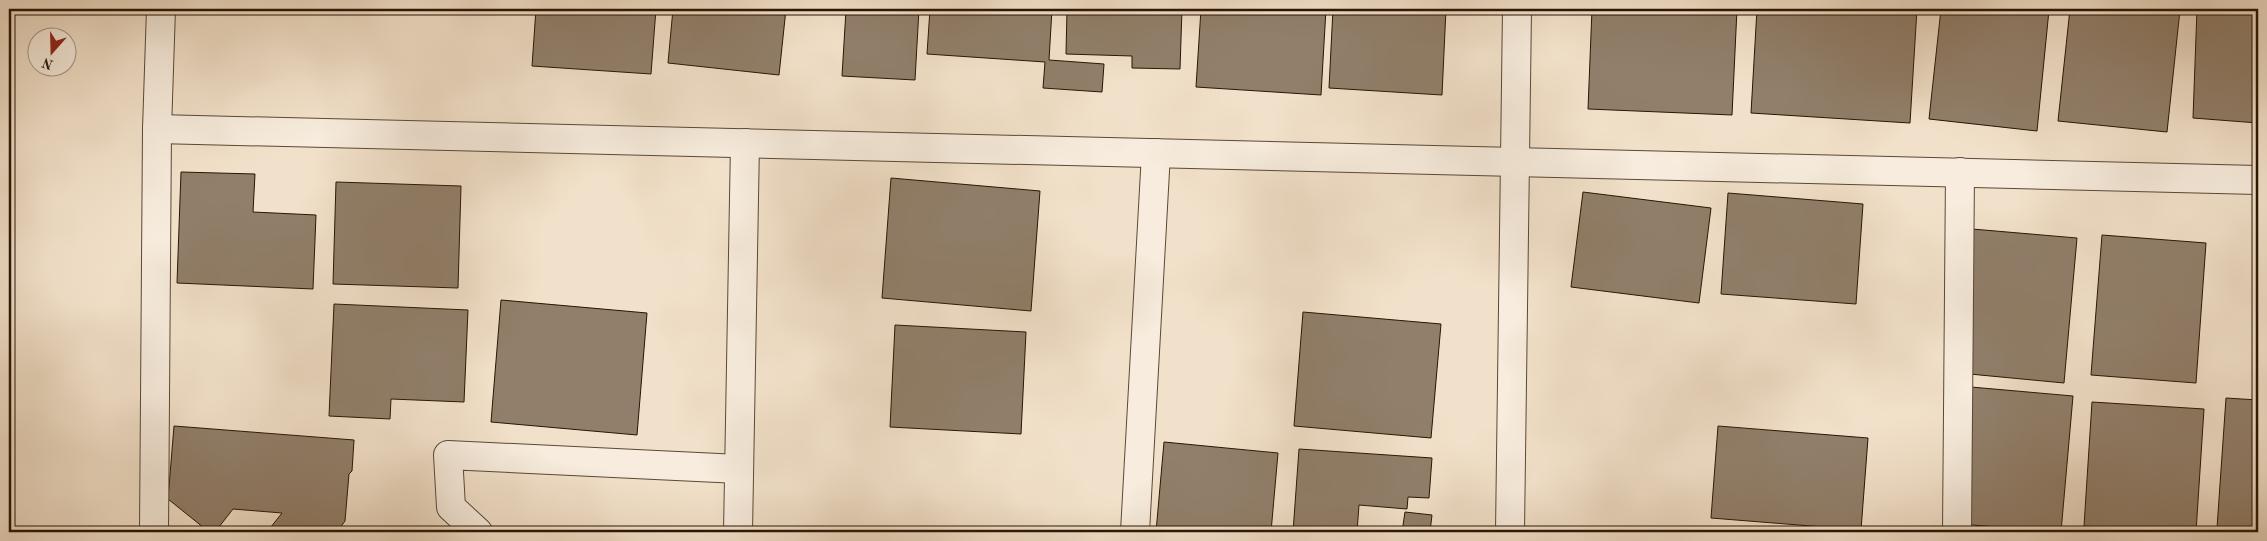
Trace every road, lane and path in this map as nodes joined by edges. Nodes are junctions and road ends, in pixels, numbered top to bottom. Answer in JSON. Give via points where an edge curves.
{"nodes":[{"id":1,"x":161,"y":9,"type":"edge"},
{"id":2,"x":1517,"y":9,"type":"edge"},
{"id":3,"x":157,"y":129,"type":"junction"},
{"id":4,"x":745,"y":143,"type":"junction"},
{"id":5,"x":1156,"y":153,"type":"junction"},
{"id":6,"x":1515,"y":161,"type":"junction"},
{"id":7,"x":1960,"y":172,"type":"junction"},
{"id":8,"x":2258,"y":180,"type":"edge"},
{"id":9,"x":739,"y":469,"type":"junction"},
{"id":10,"x":154,"y":532,"type":"edge"},
{"id":11,"x":478,"y":532,"type":"edge"},
{"id":12,"x":738,"y":532,"type":"edge"},
{"id":13,"x":1135,"y":532,"type":"edge"},
{"id":14,"x":1510,"y":532,"type":"edge"},
{"id":15,"x":1957,"y":532,"type":"edge"}],
"edges":[{"from":1,"to":3,"type":"street"},
{"from":2,"to":6,"type":"street"},
{"from":3,"to":4,"type":"street"},
{"from":3,"to":10,"type":"street"},
{"from":4,"to":5,"type":"street"},
{"from":4,"to":9,"type":"street"},
{"from":5,"to":6,"type":"street"},
{"from":5,"to":13,"type":"street"},
{"from":6,"to":7,"type":"street"},
{"from":6,"to":14,"type":"street"},
{"from":7,"to":8,"type":"street"},
{"from":7,"to":15,"type":"street"},
{"from":9,"to":11,"type":"street","via":[[448,455],[451,507]]},
{"from":9,"to":12,"type":"street"}]}
